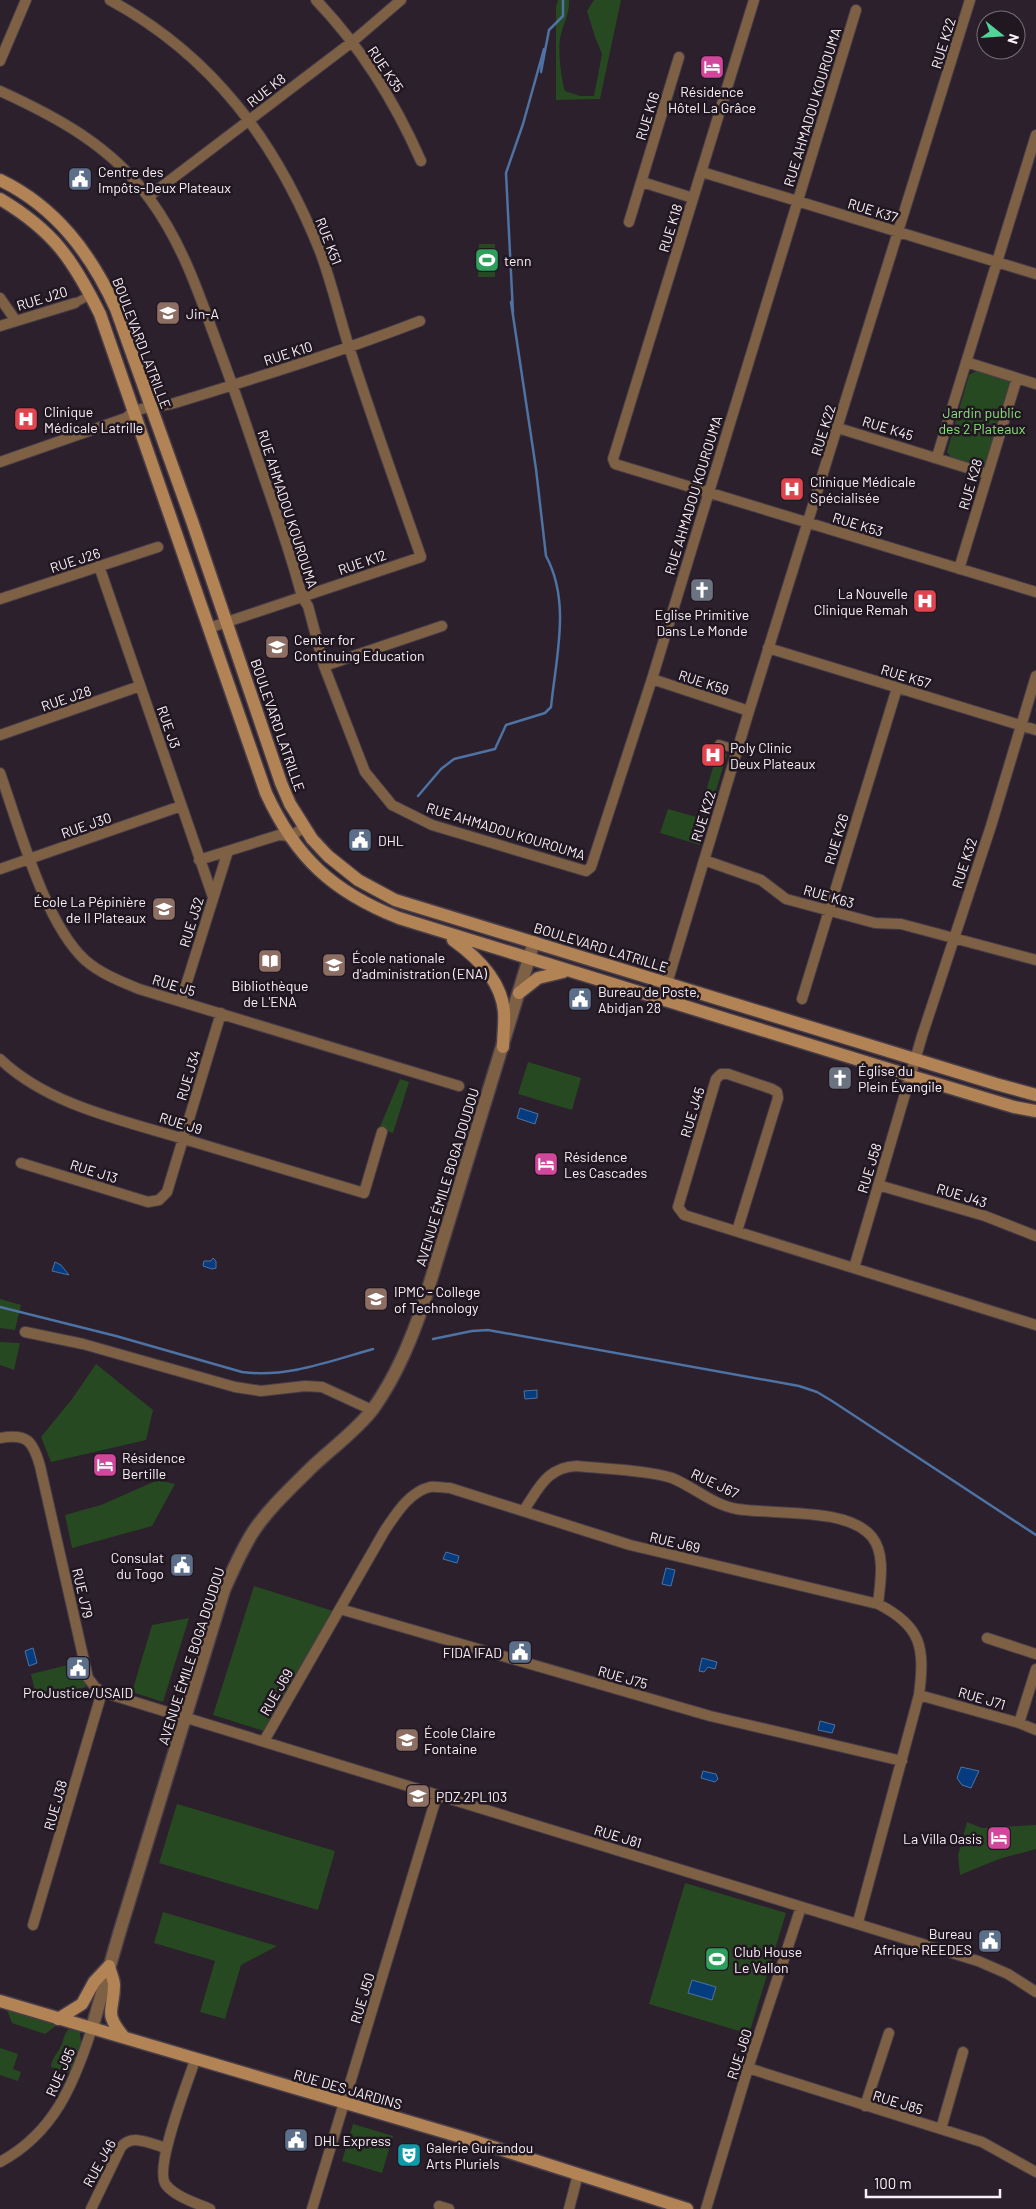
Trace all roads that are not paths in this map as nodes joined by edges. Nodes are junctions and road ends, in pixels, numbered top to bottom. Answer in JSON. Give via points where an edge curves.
{"nodes":[{"id":1,"x":26,"y":0,"type":"edge"},
{"id":2,"x":110,"y":0,"type":"edge"},
{"id":3,"x":316,"y":0,"type":"edge"},
{"id":4,"x":754,"y":0,"type":"edge"},
{"id":5,"x":970,"y":0,"type":"edge"},
{"id":6,"x":400,"y":2,"type":"edge"},
{"id":7,"x":856,"y":10,"type":"dead end"},
{"id":8,"x":352,"y":42,"type":"junction"},
{"id":9,"x":679,"y":57,"type":"dead end"},
{"id":10,"x":0,"y":62,"type":"edge"},
{"id":11,"x":0,"y":90,"type":"edge"},
{"id":12,"x":250,"y":121,"type":"junction"},
{"id":13,"x":1036,"y":135,"type":"edge"},
{"id":14,"x":421,"y":161,"type":"dead end"},
{"id":15,"x":702,"y":172,"type":"junction"},
{"id":16,"x":0,"y":180,"type":"edge"},
{"id":17,"x":642,"y":182,"type":"junction"},
{"id":18,"x":148,"y":197,"type":"junction"},
{"id":19,"x":694,"y":198,"type":"junction"},
{"id":20,"x":0,"y":199,"type":"edge"},
{"id":21,"x":796,"y":201,"type":"junction"},
{"id":22,"x":629,"y":222,"type":"dead end"},
{"id":23,"x":898,"y":232,"type":"junction"},
{"id":24,"x":997,"y":262,"type":"junction"},
{"id":25,"x":1036,"y":274,"type":"edge"},
{"id":26,"x":91,"y":296,"type":"junction"},
{"id":27,"x":0,"y":298,"type":"edge"},
{"id":28,"x":76,"y":302,"type":"joint"},
{"id":29,"x":16,"y":321,"type":"junction"},
{"id":30,"x":420,"y":321,"type":"dead end"},
{"id":31,"x":0,"y":326,"type":"edge"},
{"id":32,"x":349,"y":348,"type":"junction"},
{"id":33,"x":966,"y":362,"type":"junction"},
{"id":34,"x":1017,"y":378,"type":"junction"},
{"id":35,"x":1036,"y":384,"type":"edge"},
{"id":36,"x":233,"y":385,"type":"junction"},
{"id":37,"x":156,"y":409,"type":"junction"},
{"id":38,"x":132,"y":416,"type":"junction"},
{"id":39,"x":838,"y":428,"type":"junction"},
{"id":40,"x":937,"y":457,"type":"junction"},
{"id":41,"x":0,"y":462,"type":"edge"},
{"id":42,"x":615,"y":464,"type":"joint"},
{"id":43,"x":987,"y":474,"type":"junction"},
{"id":44,"x":708,"y":493,"type":"junction"},
{"id":45,"x":808,"y":524,"type":"junction"},
{"id":46,"x":158,"y":547,"type":"dead end"},
{"id":47,"x":421,"y":557,"type":"joint"},
{"id":48,"x":99,"y":566,"type":"junction"},
{"id":49,"x":959,"y":569,"type":"junction"},
{"id":50,"x":1036,"y":592,"type":"edge"},
{"id":51,"x":302,"y":597,"type":"junction"},
{"id":52,"x":0,"y":600,"type":"edge"},
{"id":53,"x":226,"y":622,"type":"junction"},
{"id":54,"x":442,"y":626,"type":"dead end"},
{"id":55,"x":209,"y":628,"type":"junction"},
{"id":56,"x":768,"y":648,"type":"junction"},
{"id":57,"x":324,"y":666,"type":"junction"},
{"id":58,"x":1036,"y":676,"type":"edge"},
{"id":59,"x":652,"y":679,"type":"junction"},
{"id":60,"x":140,"y":686,"type":"junction"},
{"id":61,"x":897,"y":688,"type":"junction"},
{"id":62,"x":749,"y":711,"type":"junction"},
{"id":63,"x":1021,"y":725,"type":"junction"},
{"id":64,"x":1036,"y":730,"type":"edge"},
{"id":65,"x":0,"y":735,"type":"edge"},
{"id":66,"x":720,"y":744,"type":"dead end"},
{"id":67,"x":738,"y":750,"type":"junction"},
{"id":68,"x":0,"y":773,"type":"edge"},
{"id":69,"x":181,"y":806,"type":"junction"},
{"id":70,"x":301,"y":823,"type":"junction"},
{"id":71,"x":284,"y":832,"type":"junction"},
{"id":72,"x":228,"y":851,"type":"junction"},
{"id":73,"x":30,"y":859,"type":"junction"},
{"id":74,"x":199,"y":860,"type":"junction"},
{"id":75,"x":704,"y":860,"type":"junction"},
{"id":76,"x":0,"y":870,"type":"edge"},
{"id":77,"x":213,"y":897,"type":"junction"},
{"id":78,"x":829,"y":911,"type":"junction"},
{"id":79,"x":445,"y":934,"type":"junction"},
{"id":80,"x":954,"y":938,"type":"junction"},
{"id":81,"x":534,"y":942,"type":"junction"},
{"id":82,"x":529,"y":959,"type":"junction"},
{"id":83,"x":1036,"y":960,"type":"edge"},
{"id":84,"x":569,"y":972,"type":"junction"},
{"id":85,"x":666,"y":982,"type":"junction"},
{"id":86,"x":519,"y":993,"type":"junction"},
{"id":87,"x":802,"y":999,"type":"dead end"},
{"id":88,"x":662,"y":1000,"type":"junction"},
{"id":89,"x":181,"y":1001,"type":"junction"},
{"id":90,"x":221,"y":1014,"type":"junction"},
{"id":91,"x":503,"y":1047,"type":"junction"},
{"id":92,"x":915,"y":1058,"type":"junction"},
{"id":93,"x":0,"y":1059,"type":"edge"},
{"id":94,"x":911,"y":1076,"type":"junction"},
{"id":95,"x":459,"y":1086,"type":"dead end"},
{"id":96,"x":1036,"y":1095,"type":"edge"},
{"id":97,"x":1036,"y":1111,"type":"edge"},
{"id":98,"x":382,"y":1132,"type":"dead end"},
{"id":99,"x":183,"y":1138,"type":"junction"},
{"id":100,"x":21,"y":1162,"type":"dead end"},
{"id":101,"x":878,"y":1185,"type":"junction"},
{"id":102,"x":159,"y":1200,"type":"joint"},
{"id":103,"x":737,"y":1232,"type":"junction"},
{"id":104,"x":1036,"y":1236,"type":"edge"},
{"id":105,"x":854,"y":1268,"type":"junction"},
{"id":106,"x":1036,"y":1325,"type":"edge"},
{"id":107,"x":25,"y":1332,"type":"dead end"},
{"id":108,"x":372,"y":1410,"type":"junction"},
{"id":109,"x":0,"y":1438,"type":"edge"},
{"id":110,"x":524,"y":1510,"type":"junction"},
{"id":111,"x":878,"y":1604,"type":"junction"},
{"id":112,"x":340,"y":1609,"type":"junction"},
{"id":113,"x":987,"y":1638,"type":"dead end"},
{"id":114,"x":1036,"y":1654,"type":"edge"},
{"id":115,"x":1036,"y":1669,"type":"edge"},
{"id":116,"x":102,"y":1692,"type":"junction"},
{"id":117,"x":919,"y":1695,"type":"junction"},
{"id":118,"x":186,"y":1719,"type":"junction"},
{"id":119,"x":1019,"y":1724,"type":"junction"},
{"id":120,"x":1036,"y":1730,"type":"edge"},
{"id":121,"x":264,"y":1741,"type":"junction"},
{"id":122,"x":902,"y":1761,"type":"junction"},
{"id":123,"x":437,"y":1794,"type":"junction"},
{"id":124,"x":801,"y":1908,"type":"junction"},
{"id":125,"x":858,"y":1922,"type":"junction"},
{"id":126,"x":34,"y":1925,"type":"dead end"},
{"id":127,"x":109,"y":1966,"type":"junction"},
{"id":128,"x":1036,"y":1992,"type":"edge"},
{"id":129,"x":0,"y":2001,"type":"edge"},
{"id":130,"x":58,"y":2019,"type":"junction"},
{"id":131,"x":92,"y":2028,"type":"junction"},
{"id":132,"x":889,"y":2034,"type":"dead end"},
{"id":133,"x":123,"y":2036,"type":"junction"},
{"id":134,"x":963,"y":2052,"type":"dead end"},
{"id":135,"x":195,"y":2060,"type":"junction"},
{"id":136,"x":748,"y":2068,"type":"junction"},
{"id":137,"x":344,"y":2103,"type":"junction"},
{"id":138,"x":865,"y":2106,"type":"junction"},
{"id":139,"x":941,"y":2129,"type":"junction"},
{"id":140,"x":166,"y":2148,"type":"junction"},
{"id":141,"x":0,"y":2162,"type":"edge"},
{"id":142,"x":1036,"y":2172,"type":"edge"},
{"id":143,"x":578,"y":2174,"type":"junction"},
{"id":144,"x":91,"y":2209,"type":"edge"},
{"id":145,"x":210,"y":2209,"type":"edge"},
{"id":146,"x":312,"y":2209,"type":"edge"},
{"id":147,"x":568,"y":2209,"type":"edge"},
{"id":148,"x":687,"y":2209,"type":"edge"},
{"id":149,"x":706,"y":2209,"type":"edge"}],
"edges":[{"from":1,"to":10,"type":"street"},
{"from":2,"to":12,"type":"street","name":"RUE K51","via":[[137,14],[196,60]]},
{"from":3,"to":8,"type":"street","name":"RUE K35"},
{"from":4,"to":15,"type":"street","name":"RUE K18"},
{"from":5,"to":23,"type":"street","name":"RUE K22"},
{"from":6,"to":8,"type":"street","name":"RUE K8"},
{"from":7,"to":21,"type":"street","name":"RUE AHMADOU KOUROUMA"},
{"from":8,"to":12,"type":"street","name":"RUE K8"},
{"from":8,"to":14,"type":"street","name":"RUE K35","via":[[393,103]]},
{"from":9,"to":17,"type":"street","name":"RUE K16"},
{"from":11,"to":18,"type":"street","name":"RUE AHMADOU KOUROUMA","via":[[71,126],[119,166]]},
{"from":12,"to":18,"type":"street","name":"RUE K8"},
{"from":12,"to":32,"type":"street","name":"RUE K51","via":[[277,161],[300,206],[319,250]]},
{"from":13,"to":24,"type":"street"},
{"from":15,"to":19,"type":"street","name":"RUE K18"},
{"from":15,"to":21,"type":"street","name":"RUE K37"},
{"from":16,"to":37,"type":"main road","name":"BOULEVARD LATRILLE","via":[[51,213],[92,262],[116,309]]},
{"from":17,"to":19,"type":"street"},
{"from":17,"to":22,"type":"street","name":"RUE K16"},
{"from":18,"to":36,"type":"street","name":"RUE AHMADOU KOUROUMA","via":[[184,258]]},
{"from":19,"to":42,"type":"street","name":"RUE K18"},
{"from":20,"to":26,"type":"main road","name":"BOULEVARD LATRILLE","via":[[40,226],[53,239],[78,271]]},
{"from":21,"to":23,"type":"street","name":"RUE K37"},
{"from":21,"to":44,"type":"street","name":"RUE AHMADOU KOUROUMA"},
{"from":23,"to":24,"type":"street","name":"RUE K37"},
{"from":23,"to":39,"type":"street","name":"RUE K22"},
{"from":24,"to":25,"type":"street","name":"RUE K37"},
{"from":24,"to":33,"type":"street"},
{"from":26,"to":28,"type":"street","name":"RUE J20"},
{"from":26,"to":38,"type":"main road","name":"BOULEVARD LATRILLE","via":[[100,314]]},
{"from":27,"to":29,"type":"street"},
{"from":28,"to":29,"type":"street","name":"RUE J20"},
{"from":29,"to":31,"type":"street","name":"RUE J20"},
{"from":30,"to":32,"type":"street","name":"RUE K10"},
{"from":32,"to":36,"type":"street","name":"RUE K10"},
{"from":32,"to":47,"type":"street","name":"RUE K51"},
{"from":33,"to":34,"type":"street"},
{"from":33,"to":40,"type":"street"},
{"from":34,"to":35,"type":"street"},
{"from":34,"to":43,"type":"street","name":"RUE K28"},
{"from":36,"to":37,"type":"street","name":"RUE K10"},
{"from":36,"to":51,"type":"street","name":"RUE AHMADOU KOUROUMA"},
{"from":37,"to":38,"type":"street","name":"RUE K10"},
{"from":37,"to":53,"type":"main road","name":"BOULEVARD LATRILLE"},
{"from":38,"to":41,"type":"street","name":"RUE K10"},
{"from":38,"to":55,"type":"main road","name":"BOULEVARD LATRILLE"},
{"from":39,"to":40,"type":"street","name":"RUE K45"},
{"from":39,"to":45,"type":"street","name":"RUE K22"},
{"from":40,"to":43,"type":"street","name":"RUE K45"},
{"from":42,"to":44,"type":"street","name":"RUE K53"},
{"from":43,"to":49,"type":"street","name":"RUE K28"},
{"from":44,"to":45,"type":"street","name":"RUE K53"},
{"from":44,"to":59,"type":"street","name":"RUE AHMADOU KOUROUMA"},
{"from":45,"to":49,"type":"street","name":"RUE K53"},
{"from":45,"to":56,"type":"street","name":"RUE K22"},
{"from":46,"to":48,"type":"street","name":"RUE J26"},
{"from":47,"to":51,"type":"street","name":"RUE K12"},
{"from":48,"to":52,"type":"street","name":"RUE J26"},
{"from":48,"to":60,"type":"street","name":"RUE J3"},
{"from":49,"to":50,"type":"street","name":"RUE K53"},
{"from":51,"to":53,"type":"street","name":"RUE K12"},
{"from":51,"to":57,"type":"street","name":"RUE AHMADOU KOUROUMA","via":[[308,606]]},
{"from":53,"to":55,"type":"street","name":"RUE K12"},
{"from":53,"to":70,"type":"main road","name":"BOULEVARD LATRILLE","via":[[281,783]]},
{"from":54,"to":57,"type":"street"},
{"from":55,"to":71,"type":"main road","name":"BOULEVARD LATRILLE","via":[[266,794]]},
{"from":56,"to":61,"type":"street","name":"RUE K57"},
{"from":56,"to":62,"type":"street","name":"RUE K22"},
{"from":57,"to":59,"type":"street","name":"RUE AHMADOU KOUROUMA","via":[[365,772],[392,805],[432,825],[586,870],[591,866]]},
{"from":58,"to":63,"type":"street","name":"RUE K32"},
{"from":59,"to":62,"type":"street","name":"RUE K59"},
{"from":60,"to":65,"type":"street","name":"RUE J28"},
{"from":60,"to":69,"type":"street","name":"RUE J3"},
{"from":61,"to":63,"type":"street","name":"RUE K57"},
{"from":61,"to":78,"type":"street","name":"RUE K26"},
{"from":62,"to":67,"type":"street","name":"RUE K22"},
{"from":63,"to":64,"type":"street","name":"RUE K57"},
{"from":63,"to":80,"type":"street","name":"RUE K32","via":[[992,826]]},
{"from":66,"to":67,"type":"street"},
{"from":67,"to":75,"type":"street","name":"RUE K22"},
{"from":68,"to":73,"type":"street","name":"RUE J5"},
{"from":69,"to":73,"type":"street","name":"RUE J30"},
{"from":69,"to":74,"type":"street","name":"RUE J3"},
{"from":70,"to":71,"type":"street"},
{"from":70,"to":81,"type":"main road","name":"BOULEVARD LATRILLE","via":[[328,856],[374,890],[395,900]]},
{"from":71,"to":72,"type":"street"},
{"from":71,"to":79,"type":"main road","name":"BOULEVARD LATRILLE","via":[[320,872],[358,900]]},
{"from":72,"to":74,"type":"street"},
{"from":72,"to":77,"type":"street","name":"RUE J32"},
{"from":73,"to":76,"type":"street","name":"RUE J30"},
{"from":73,"to":89,"type":"street","name":"RUE J5","via":[[53,916],[86,960],[114,979]]},
{"from":74,"to":77,"type":"street","name":"RUE J3"},
{"from":75,"to":78,"type":"street","name":"RUE K63","via":[[761,880],[786,899]]},
{"from":75,"to":85,"type":"street","name":"RUE K22"},
{"from":77,"to":89,"type":"street","name":"RUE J32"},
{"from":78,"to":80,"type":"street","name":"RUE K63"},
{"from":78,"to":87,"type":"street","name":"RUE K26"},
{"from":79,"to":82,"type":"main road","name":"BOULEVARD LATRILLE"},
{"from":79,"to":91,"type":"main road","via":[[473,955],[494,982],[504,1012]]},
{"from":80,"to":83,"type":"street","name":"RUE K63"},
{"from":80,"to":92,"type":"street","name":"RUE K32"},
{"from":81,"to":82,"type":"street","name":"AVENUE ÉMILE BOGA DOUDOU"},
{"from":81,"to":85,"type":"main road","name":"BOULEVARD LATRILLE"},
{"from":82,"to":84,"type":"main road","name":"BOULEVARD LATRILLE"},
{"from":82,"to":86,"type":"street","name":"AVENUE ÉMILE BOGA DOUDOU"},
{"from":84,"to":86,"type":"main road","via":[[545,975]]},
{"from":84,"to":88,"type":"main road"},
{"from":85,"to":88,"type":"street","name":"RUE K22"},
{"from":85,"to":92,"type":"main road","name":"BOULEVARD LATRILLE"},
{"from":86,"to":91,"type":"street","name":"AVENUE ÉMILE BOGA DOUDOU"},
{"from":88,"to":94,"type":"main road"},
{"from":89,"to":90,"type":"street","name":"RUE J5"},
{"from":90,"to":95,"type":"street","name":"RUE J5"},
{"from":90,"to":99,"type":"street","name":"RUE J34"},
{"from":91,"to":108,"type":"street","name":"AVENUE ÉMILE BOGA DOUDOU","via":[[413,1336]]},
{"from":92,"to":94,"type":"street","name":"RUE J58"},
{"from":92,"to":96,"type":"main road","name":"BOULEVARD LATRILLE"},
{"from":93,"to":99,"type":"street","name":"RUE J9","via":[[42,1089],[91,1110]]},
{"from":94,"to":97,"type":"main road"},
{"from":94,"to":101,"type":"street","name":"RUE J58"},
{"from":98,"to":99,"type":"street","name":"RUE J9","via":[[364,1193]]},
{"from":99,"to":102,"type":"street","name":"RUE J34","via":[[167,1192]]},
{"from":100,"to":102,"type":"street","name":"RUE J13","via":[[148,1202]]},
{"from":101,"to":104,"type":"street","name":"RUE J43","via":[[985,1216]]},
{"from":101,"to":105,"type":"street","name":"RUE J58"},
{"from":103,"to":103,"type":"street","name":"RUE J45","via":[[684,1215],[678,1207],[716,1079],[721,1074],[772,1088],[778,1098]]},
{"from":103,"to":105,"type":"street","name":"RUE J45"},
{"from":105,"to":106,"type":"street","name":"RUE J45"},
{"from":107,"to":108,"type":"street","via":[[83,1344],[235,1388],[261,1391],[322,1387]]},
{"from":108,"to":118,"type":"street","name":"AVENUE ÉMILE BOGA DOUDOU","via":[[254,1531],[224,1590]]},
{"from":109,"to":116,"type":"street","name":"RUE J79","via":[[19,1436],[34,1446],[88,1678]]},
{"from":110,"to":111,"type":"street","name":"RUE J69","via":[[630,1545]]},
{"from":110,"to":111,"type":"street","name":"RUE J67","via":[[554,1470],[577,1466],[670,1478],[728,1507],[841,1518],[859,1525],[873,1538],[880,1555]]},
{"from":110,"to":112,"type":"street","name":"RUE J69","via":[[450,1488],[431,1487],[417,1493],[401,1507],[385,1530]]},
{"from":111,"to":117,"type":"street","name":"RUE J69","via":[[895,1613],[914,1630],[921,1650]]},
{"from":112,"to":121,"type":"street","name":"RUE J69"},
{"from":112,"to":122,"type":"street","name":"RUE J75","via":[[710,1716]]},
{"from":113,"to":114,"type":"street"},
{"from":115,"to":119,"type":"street"},
{"from":116,"to":118,"type":"street"},
{"from":116,"to":126,"type":"street","name":"RUE J38"},
{"from":117,"to":119,"type":"street","name":"RUE J71"},
{"from":117,"to":122,"type":"street","name":"RUE J69"},
{"from":118,"to":121,"type":"street","name":"RUE J81"},
{"from":118,"to":127,"type":"street","name":"AVENUE ÉMILE BOGA DOUDOU"},
{"from":119,"to":120,"type":"street","name":"RUE J71"},
{"from":121,"to":123,"type":"street","name":"RUE J81"},
{"from":122,"to":125,"type":"street","name":"RUE J69"},
{"from":123,"to":124,"type":"street","name":"RUE J81"},
{"from":123,"to":137,"type":"street","name":"RUE J50"},
{"from":124,"to":125,"type":"street","name":"RUE J81"},
{"from":124,"to":136,"type":"street","name":"RUE J60"},
{"from":125,"to":128,"type":"street","name":"RUE J81","via":[[978,1961],[1008,1974]]},
{"from":127,"to":130,"type":"main road","via":[[94,1982],[82,2004]]},
{"from":127,"to":131,"type":"street","name":"AVENUE ÉMILE BOGA DOUDOU"},
{"from":127,"to":133,"type":"main road","via":[[114,1985],[109,2012]]},
{"from":129,"to":130,"type":"main road","name":"RUE DES JARDINS"},
{"from":130,"to":131,"type":"main road","name":"RUE DES JARDINS"},
{"from":131,"to":133,"type":"main road","name":"RUE DES JARDINS"},
{"from":131,"to":141,"type":"street","name":"RUE J95","via":[[74,2081],[56,2112],[22,2148]]},
{"from":132,"to":138,"type":"street"},
{"from":133,"to":135,"type":"main road","name":"RUE DES JARDINS"},
{"from":134,"to":139,"type":"street"},
{"from":135,"to":137,"type":"main road","name":"RUE DES JARDINS"},
{"from":135,"to":140,"type":"street"},
{"from":136,"to":138,"type":"street","name":"RUE J85"},
{"from":136,"to":149,"type":"street","name":"RUE J60"},
{"from":137,"to":143,"type":"main road","name":"RUE DES JARDINS"},
{"from":137,"to":146,"type":"street","name":"RUE J50"},
{"from":138,"to":139,"type":"street","name":"RUE J85"},
{"from":139,"to":142,"type":"street","name":"RUE J85","via":[[982,2142]]},
{"from":140,"to":144,"type":"street","name":"RUE J46","via":[[131,2139],[126,2142]]},
{"from":140,"to":145,"type":"street","via":[[162,2174],[165,2184],[173,2192]]},
{"from":143,"to":147,"type":"street"},
{"from":143,"to":148,"type":"main road","name":"RUE DES JARDINS"}]}
